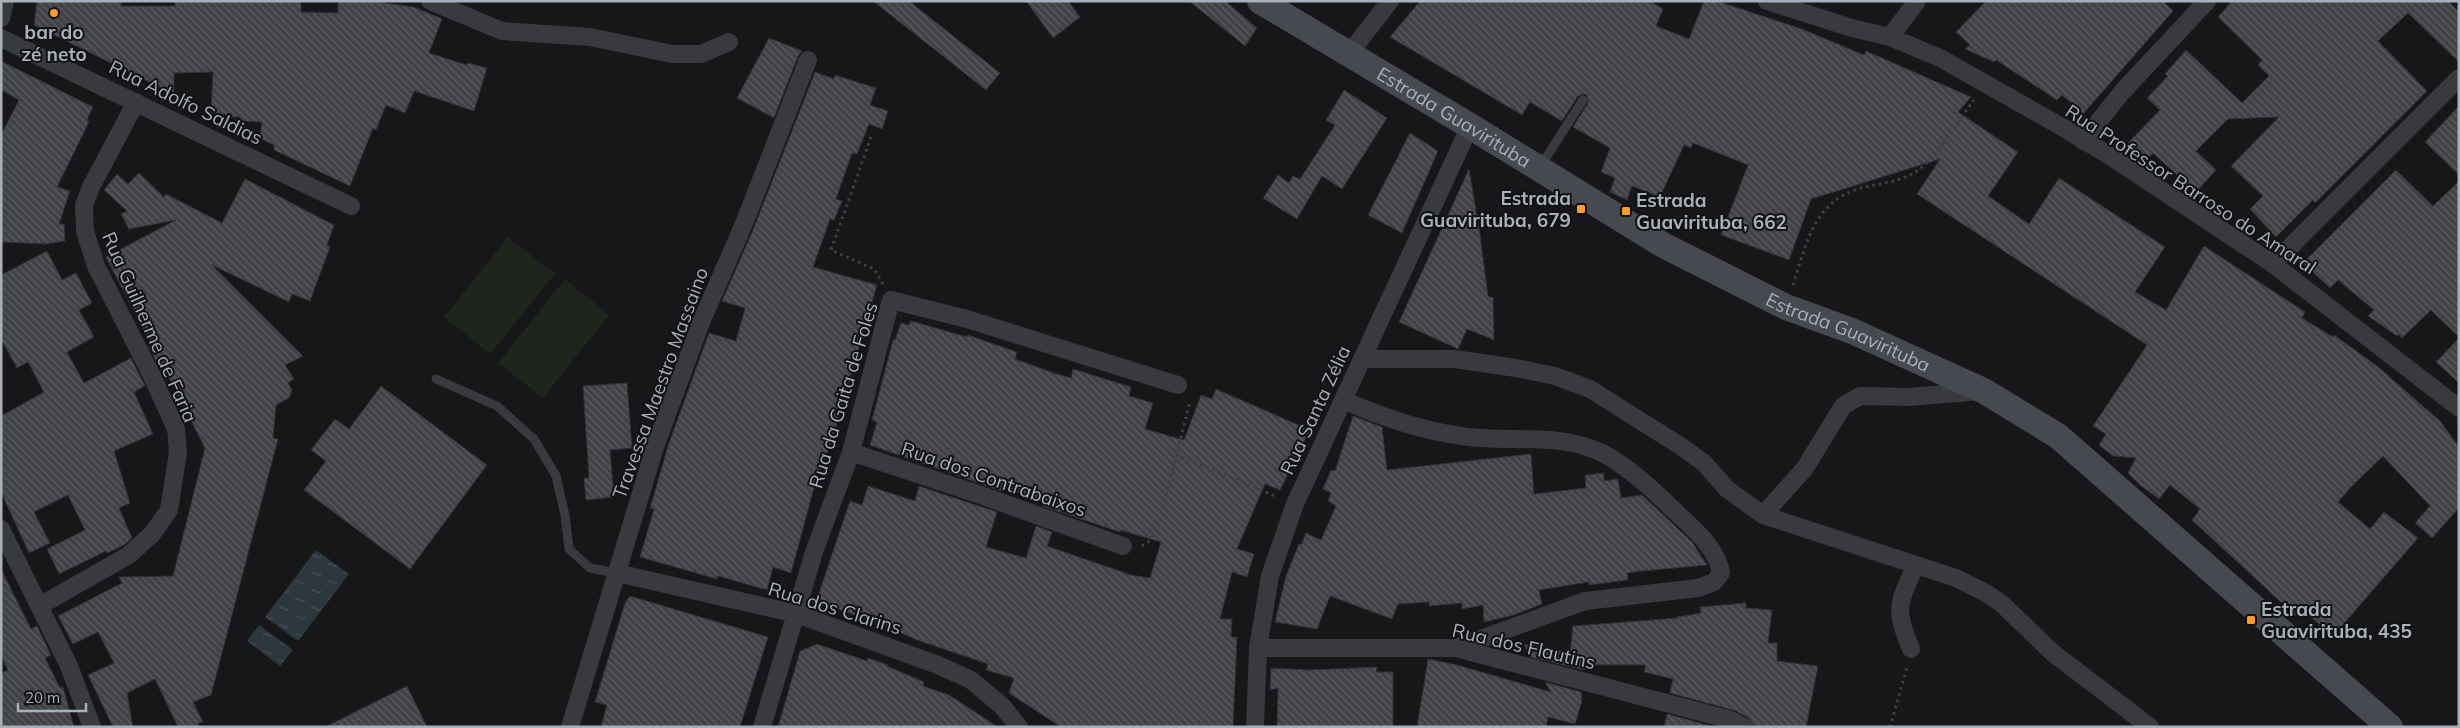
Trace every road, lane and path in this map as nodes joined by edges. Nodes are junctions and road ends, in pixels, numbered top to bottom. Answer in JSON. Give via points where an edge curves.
{"nodes":[{"id":1,"x":5,"y":1,"type":"edge"},
{"id":2,"x":430,"y":1,"type":"edge"},
{"id":3,"x":1260,"y":1,"type":"edge"},
{"id":4,"x":1390,"y":1,"type":"edge"},
{"id":5,"x":1767,"y":1,"type":"edge"},
{"id":6,"x":1917,"y":1,"type":"edge"},
{"id":7,"x":2207,"y":1,"type":"edge"},
{"id":8,"x":1,"y":18,"type":"edge"},
{"id":9,"x":1890,"y":37,"type":"junction"},
{"id":10,"x":1,"y":38,"type":"edge"},
{"id":11,"x":729,"y":42,"type":"dead end"},
{"id":12,"x":1348,"y":55,"type":"junction"},
{"id":13,"x":808,"y":60,"type":"dead end"},
{"id":14,"x":2459,"y":78,"type":"edge"},
{"id":15,"x":1985,"y":85,"type":"junction"},
{"id":16,"x":1583,"y":100,"type":"dead end"},
{"id":17,"x":136,"y":102,"type":"junction"},
{"id":18,"x":1470,"y":126,"type":"junction"},
{"id":19,"x":871,"y":137,"type":"dead end"},
{"id":20,"x":2084,"y":141,"type":"junction"},
{"id":21,"x":1538,"y":170,"type":"junction"},
{"id":22,"x":351,"y":206,"type":"dead end"},
{"id":23,"x":2273,"y":264,"type":"junction"},
{"id":24,"x":891,"y":300,"type":"junction"},
{"id":25,"x":1786,"y":307,"type":"junction"},
{"id":26,"x":1362,"y":359,"type":"junction"},
{"id":27,"x":436,"y":378,"type":"dead end"},
{"id":28,"x":1178,"y":385,"type":"joint"},
{"id":29,"x":1984,"y":391,"type":"junction"},
{"id":30,"x":1343,"y":400,"type":"junction"},
{"id":31,"x":2459,"y":408,"type":"edge"},
{"id":32,"x":850,"y":452,"type":"junction"},
{"id":33,"x":1176,"y":454,"type":"junction"},
{"id":34,"x":1295,"y":504,"type":"junction"},
{"id":35,"x":1763,"y":514,"type":"junction"},
{"id":36,"x":1,"y":529,"type":"edge"},
{"id":37,"x":1123,"y":546,"type":"joint"},
{"id":38,"x":1916,"y":565,"type":"junction"},
{"id":39,"x":617,"y":573,"type":"junction"},
{"id":40,"x":40,"y":605,"type":"junction"},
{"id":41,"x":797,"y":614,"type":"junction"},
{"id":42,"x":1258,"y":648,"type":"junction"},
{"id":43,"x":1456,"y":648,"type":"junction"},
{"id":44,"x":1911,"y":649,"type":"joint"},
{"id":45,"x":92,"y":727,"type":"edge"},
{"id":46,"x":570,"y":727,"type":"edge"},
{"id":47,"x":762,"y":727,"type":"edge"},
{"id":48,"x":1019,"y":727,"type":"edge"},
{"id":49,"x":1254,"y":727,"type":"edge"},
{"id":50,"x":1744,"y":727,"type":"edge"},
{"id":51,"x":1890,"y":727,"type":"edge"},
{"id":52,"x":2150,"y":727,"type":"edge"},
{"id":53,"x":2390,"y":727,"type":"edge"}],
"edges":[{"from":1,"to":8,"type":"street"},
{"from":2,"to":11,"type":"street","via":[[502,31],[590,37],[672,54],[701,54]]},
{"from":3,"to":12,"type":"street","name":"Estrada Guavirituba"},
{"from":4,"to":12,"type":"street"},
{"from":5,"to":9,"type":"street","name":"Rua Professor Barroso do Amaral"},
{"from":6,"to":9,"type":"street"},
{"from":7,"to":20,"type":"street","via":[[2122,92]]},
{"from":9,"to":15,"type":"street","name":"Rua Professor Barroso do Amaral","via":[[1940,58]]},
{"from":10,"to":17,"type":"street","name":"Rua Adolfo Saldias"},
{"from":12,"to":18,"type":"street","name":"Estrada Guavirituba"},
{"from":13,"to":39,"type":"street","name":"Travessa Maestro Massaino","via":[[702,320],[655,447]]},
{"from":14,"to":23,"type":"street"},
{"from":15,"to":20,"type":"street","name":"Rua Professor Barroso do Amaral"},
{"from":15,"to":25,"type":"path","via":[[1926,164],[1910,175],[1838,196],[1819,215],[1805,246]]},
{"from":16,"to":21,"type":"lane"},
{"from":17,"to":22,"type":"street","name":"Rua Adolfo Saldias"},
{"from":17,"to":40,"type":"street","name":"Rua Guilherme de Faria","via":[[91,187],[84,205],[85,232],[96,266],[176,429],[178,452],[169,510],[152,534],[129,556]]},
{"from":18,"to":21,"type":"street","name":"Estrada Guavirituba"},
{"from":18,"to":26,"type":"street","name":"Rua Santa Zélia"},
{"from":19,"to":24,"type":"path","via":[[831,250],[874,269]]},
{"from":20,"to":23,"type":"street","name":"Rua Professor Barroso do Amaral"},
{"from":21,"to":25,"type":"street","name":"Estrada Guavirituba","via":[[1663,245]]},
{"from":23,"to":31,"type":"street","name":"Rua Professor Barroso do Amaral"},
{"from":24,"to":28,"type":"street","name":"Rua da Gaita de Foles","via":[[967,319]]},
{"from":24,"to":32,"type":"street","name":"Rua da Gaita de Foles"},
{"from":25,"to":29,"type":"street","name":"Estrada Guavirituba","via":[[1852,331]]},
{"from":26,"to":30,"type":"street","name":"Rua Santa Zélia"},
{"from":26,"to":35,"type":"street","via":[[1454,359],[1524,369],[1590,389],[1682,447],[1704,463],[1727,489]]},
{"from":27,"to":39,"type":"lane","via":[[497,406],[534,439],[556,476],[569,549],[590,568]]},
{"from":28,"to":33,"type":"path","via":[[1186,393],[1189,406]]},
{"from":29,"to":35,"type":"street","via":[[1909,398],[1860,396],[1851,400],[1805,468]]},
{"from":29,"to":53,"type":"street","name":"Estrada Guavirituba","via":[[2058,436]]},
{"from":30,"to":34,"type":"street","name":"Rua Santa Zélia"},
{"from":30,"to":43,"type":"street","via":[[1396,421],[1436,431],[1480,438],[1571,443],[1603,454],[1671,507],[1715,554],[1721,573],[1714,582],[1698,588],[1585,601]]},
{"from":32,"to":37,"type":"street","name":"Rua dos Contrabaixos"},
{"from":32,"to":41,"type":"street","name":"Rua da Gaita de Foles","via":[[814,552]]},
{"from":33,"to":34,"type":"path"},
{"from":33,"to":37,"type":"path","via":[[1158,527],[1148,542],[1137,549]]},
{"from":34,"to":42,"type":"street","name":"Rua Santa Zélia","via":[[1270,576]]},
{"from":35,"to":38,"type":"street"},
{"from":36,"to":40,"type":"street"},
{"from":38,"to":44,"type":"street","via":[[1902,596],[1899,614]]},
{"from":38,"to":52,"type":"street","via":[[1956,578],[2001,603],[2053,653]]},
{"from":39,"to":41,"type":"street","name":"Rua dos Clarins"},
{"from":39,"to":46,"type":"street","name":"Travessa Maestro Massaino"},
{"from":40,"to":45,"type":"street","via":[[69,666]]},
{"from":41,"to":47,"type":"street","name":"Rua da Gaita de Foles"},
{"from":41,"to":48,"type":"street","name":"Rua dos Clarins","via":[[971,680],[1002,706]]},
{"from":42,"to":43,"type":"street","name":"Rua dos Flautins"},
{"from":42,"to":49,"type":"street","name":"Rua Santa Zélia"},
{"from":43,"to":50,"type":"street","name":"Rua dos Flautins","via":[[1731,720]]},
{"from":44,"to":51,"type":"path"}]}
